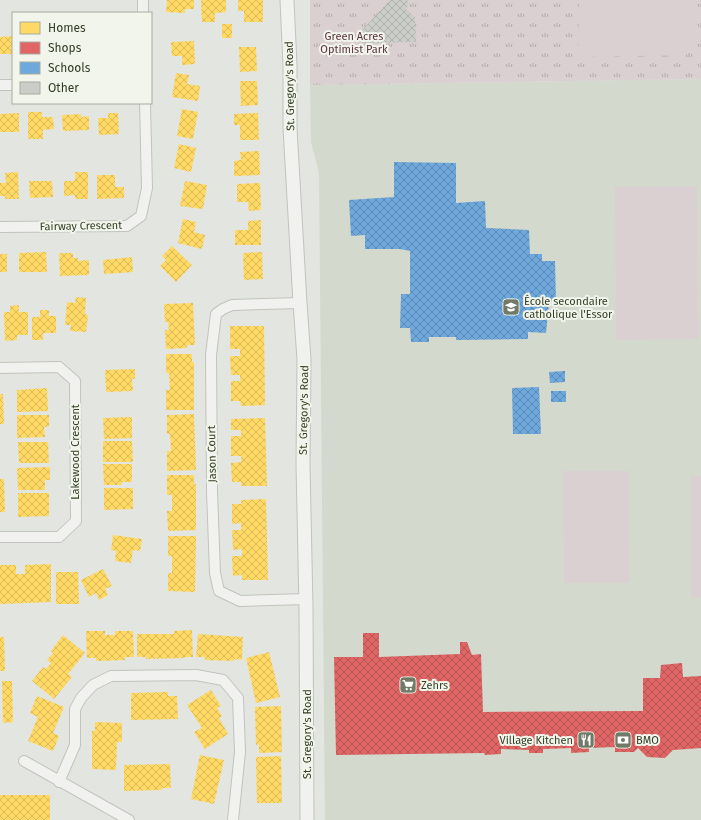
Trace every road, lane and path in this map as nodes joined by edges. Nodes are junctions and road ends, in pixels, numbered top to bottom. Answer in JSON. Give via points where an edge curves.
{"nodes":[{"id":1,"x":143,"y":0,"type":"edge"},
{"id":2,"x":288,"y":0,"type":"edge"},
{"id":3,"x":143,"y":12,"type":"edge"},
{"id":4,"x":0,"y":85,"type":"edge"},
{"id":5,"x":12,"y":85,"type":"edge"},
{"id":6,"x":145,"y":104,"type":"edge"},
{"id":7,"x":0,"y":227,"type":"edge"},
{"id":8,"x":300,"y":303,"type":"junction"},
{"id":9,"x":0,"y":368,"type":"edge"},
{"id":10,"x":0,"y":537,"type":"edge"},
{"id":11,"x":306,"y":599,"type":"junction"},
{"id":12,"x":24,"y":761,"type":"dead end"},
{"id":13,"x":59,"y":782,"type":"junction"},
{"id":14,"x":129,"y":820,"type":"edge"},
{"id":15,"x":233,"y":820,"type":"edge"},
{"id":16,"x":307,"y":820,"type":"edge"}],
"edges":[{"from":1,"to":3,"type":"street"},
{"from":2,"to":8,"type":"street","name":"St. Gregory's Road","via":[[290,128]]},
{"from":4,"to":5,"type":"street"},
{"from":6,"to":7,"type":"street","name":"Fairway Crescent","via":[[147,188],[141,216],[126,226]]},
{"from":8,"to":11,"type":"street","name":"St. Gregory's Road","via":[[304,359]]},
{"from":8,"to":11,"type":"street","name":"Jason Court","via":[[232,306],[216,314],[211,355],[212,491],[215,573],[219,591],[240,601]]},
{"from":9,"to":10,"type":"street","name":"Lakewood Crescent","via":[[59,367],[75,381],[76,521],[59,538]]},
{"from":11,"to":16,"type":"street","name":"St. Gregory's Road"},
{"from":12,"to":13,"type":"street"},
{"from":13,"to":14,"type":"street"},
{"from":13,"to":15,"type":"street","via":[[75,745],[75,709],[93,685],[112,676],[196,675],[223,680],[238,698],[240,752]]}]}
